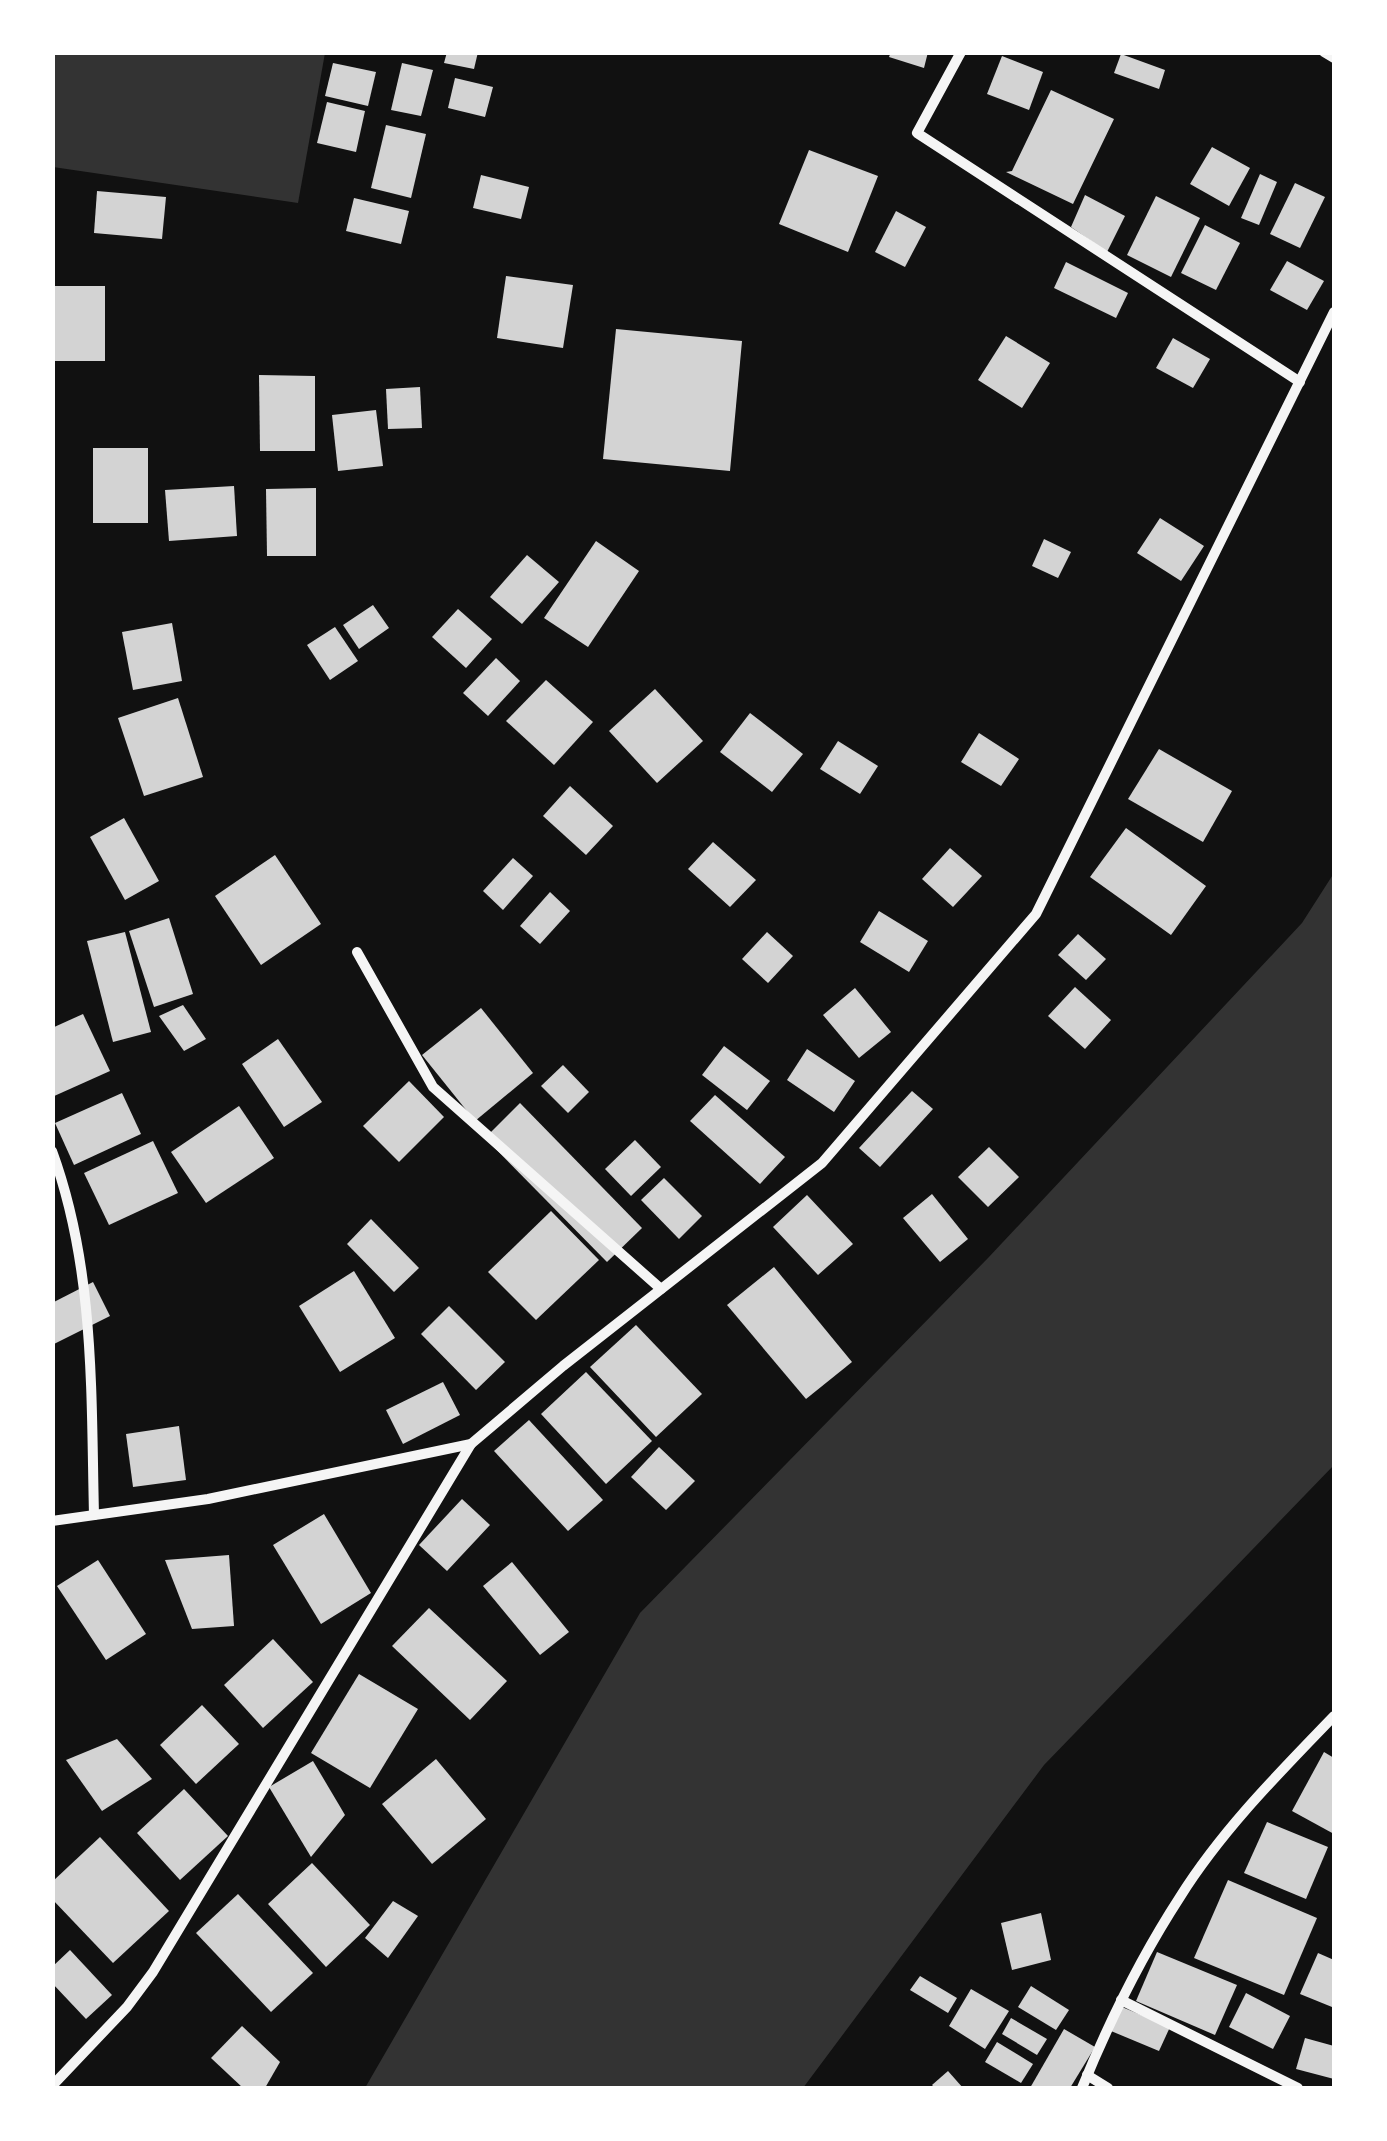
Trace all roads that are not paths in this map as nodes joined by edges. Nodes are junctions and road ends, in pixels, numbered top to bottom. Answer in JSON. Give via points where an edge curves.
{"nodes":[{"id":1,"x":961,"y":52,"type":"edge"},
{"id":2,"x":1324,"y":52,"type":"edge"},
{"id":3,"x":1334,"y":58,"type":"edge"},
{"id":4,"x":1334,"y":312,"type":"edge"},
{"id":5,"x":1300,"y":382,"type":"junction"},
{"id":6,"x":356,"y":952,"type":"dead end"},
{"id":7,"x":52,"y":1151,"type":"edge"},
{"id":8,"x":660,"y":1289,"type":"junction"},
{"id":9,"x":471,"y":1444,"type":"junction"},
{"id":10,"x":94,"y":1516,"type":"junction"},
{"id":11,"x":52,"y":1521,"type":"edge"},
{"id":12,"x":1334,"y":1716,"type":"edge"},
{"id":13,"x":1121,"y":2000,"type":"junction"},
{"id":14,"x":1088,"y":2075,"type":"junction"},
{"id":15,"x":52,"y":2086,"type":"edge"},
{"id":16,"x":1082,"y":2088,"type":"edge"},
{"id":17,"x":1108,"y":2088,"type":"edge"},
{"id":18,"x":1298,"y":2088,"type":"edge"}],
"edges":[{"from":1,"to":5,"type":"street","via":[[917,133]]},
{"from":2,"to":3,"type":"street"},
{"from":4,"to":5,"type":"street"},
{"from":5,"to":8,"type":"street","via":[[1036,914],[822,1163]]},
{"from":6,"to":8,"type":"street","via":[[432,1087]]},
{"from":7,"to":10,"type":"street","via":[[66,1190],[88,1317]]},
{"from":8,"to":9,"type":"street"},
{"from":9,"to":10,"type":"street"},
{"from":9,"to":15,"type":"street","via":[[153,1972]]},
{"from":10,"to":11,"type":"street"},
{"from":12,"to":13,"type":"street","via":[[1262,1791],[1181,1894]]},
{"from":13,"to":14,"type":"street"},
{"from":13,"to":18,"type":"street"},
{"from":14,"to":16,"type":"street"},
{"from":14,"to":17,"type":"street"}]}
